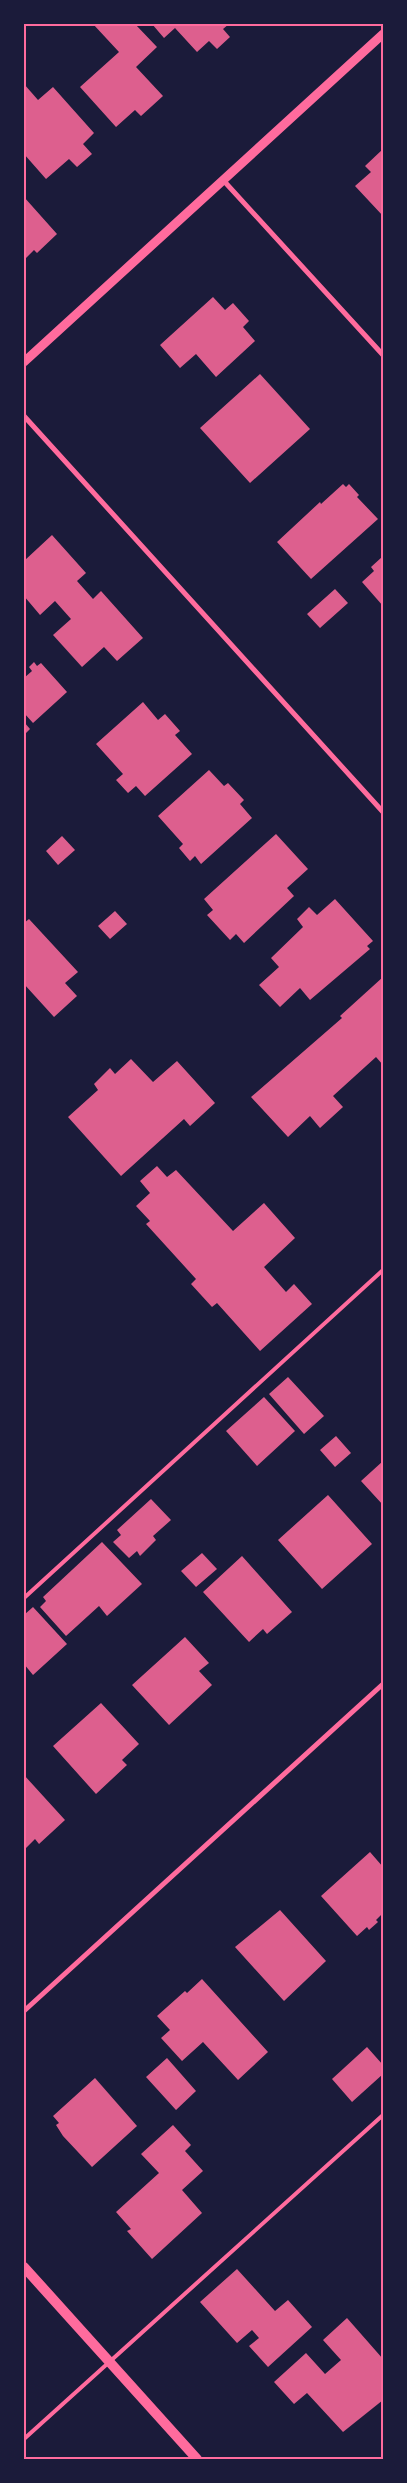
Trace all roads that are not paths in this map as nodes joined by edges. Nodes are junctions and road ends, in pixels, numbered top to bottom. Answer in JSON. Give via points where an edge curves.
{"nodes":[{"id":1,"x":383,"y":34,"type":"edge"},
{"id":2,"x":223,"y":179,"type":"junction"},
{"id":3,"x":383,"y":356,"type":"edge"},
{"id":4,"x":24,"y":362,"type":"edge"},
{"id":5,"x":24,"y":416,"type":"edge"},
{"id":6,"x":383,"y":812,"type":"edge"},
{"id":7,"x":383,"y":1270,"type":"edge"},
{"id":8,"x":24,"y":1598,"type":"edge"},
{"id":9,"x":383,"y":1684,"type":"edge"},
{"id":10,"x":24,"y":2011,"type":"edge"},
{"id":11,"x":383,"y":2115,"type":"edge"},
{"id":12,"x":24,"y":2267,"type":"edge"},
{"id":13,"x":110,"y":2362,"type":"junction"},
{"id":14,"x":24,"y":2439,"type":"edge"},
{"id":15,"x":197,"y":2459,"type":"edge"}],
"edges":[{"from":1,"to":2,"type":"street"},
{"from":2,"to":3,"type":"street"},
{"from":2,"to":4,"type":"street"},
{"from":5,"to":6,"type":"street"},
{"from":7,"to":8,"type":"lane"},
{"from":9,"to":10,"type":"street"},
{"from":11,"to":13,"type":"lane"},
{"from":12,"to":13,"type":"main road"},
{"from":13,"to":14,"type":"lane"},
{"from":13,"to":15,"type":"main road"}]}
